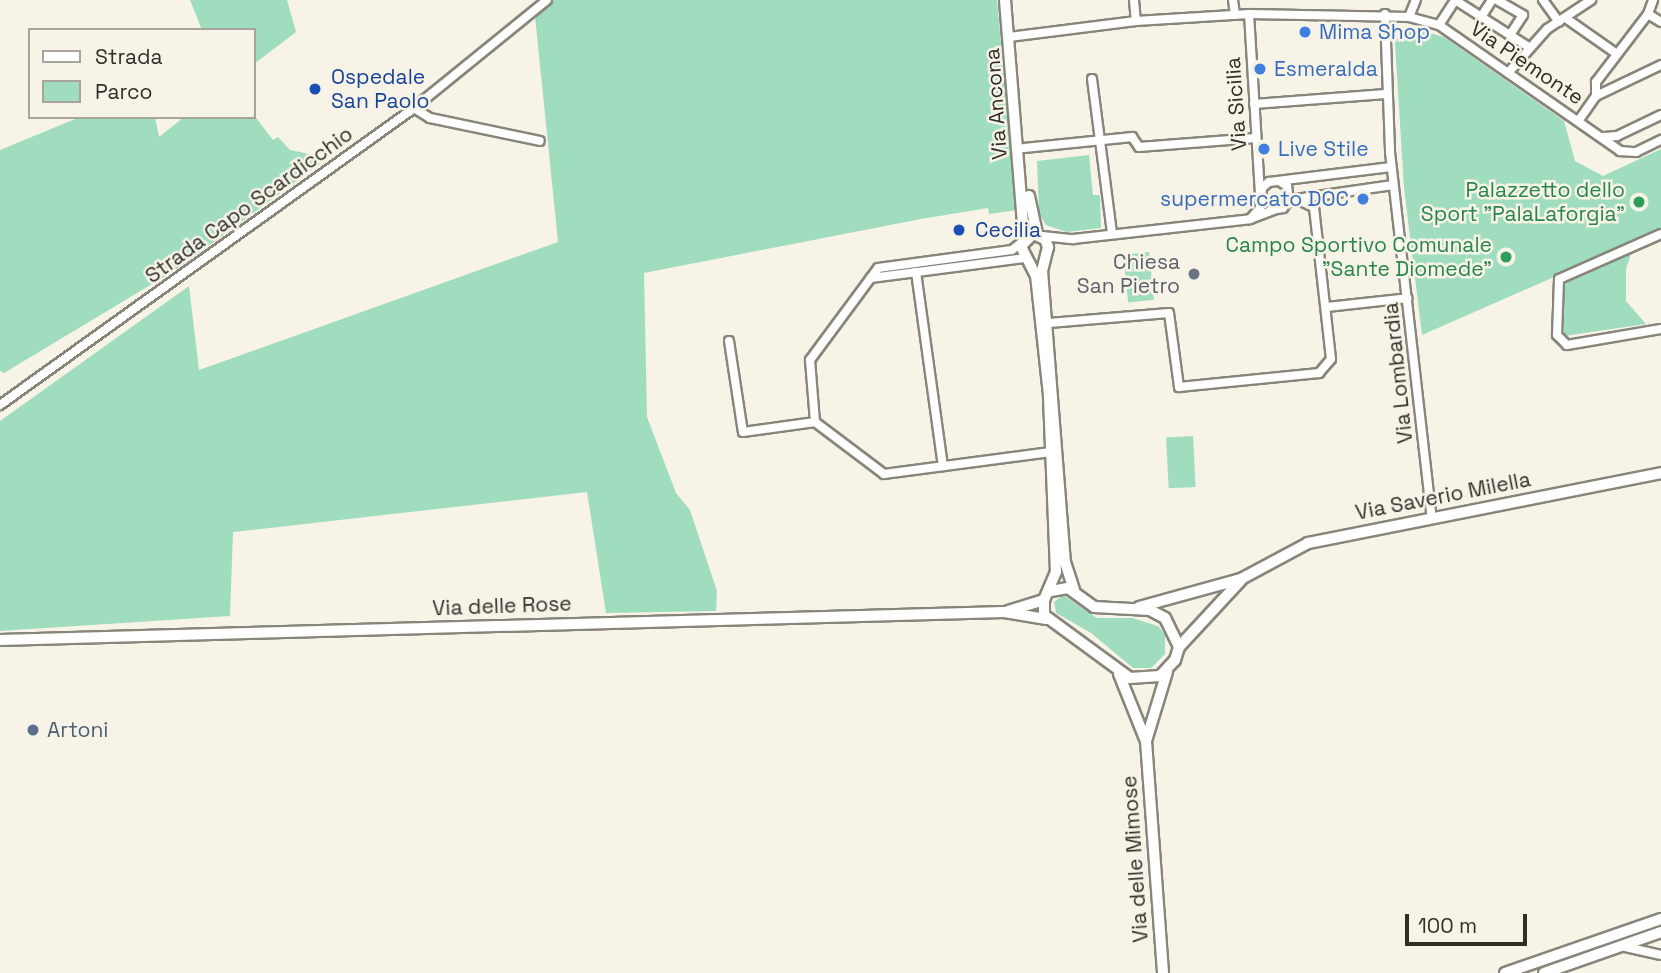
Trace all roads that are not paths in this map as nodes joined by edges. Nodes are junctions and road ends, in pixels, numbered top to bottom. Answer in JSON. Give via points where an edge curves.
{"nodes":[{"id":1,"x":547,"y":0,"type":"edge"},
{"id":2,"x":1005,"y":0,"type":"edge"},
{"id":3,"x":1134,"y":0,"type":"edge"},
{"id":4,"x":1233,"y":0,"type":"edge"},
{"id":5,"x":1416,"y":0,"type":"edge"},
{"id":6,"x":1455,"y":0,"type":"edge"},
{"id":7,"x":1494,"y":0,"type":"edge"},
{"id":8,"x":1543,"y":0,"type":"edge"},
{"id":9,"x":1591,"y":0,"type":"edge"},
{"id":10,"x":1653,"y":0,"type":"edge"},
{"id":11,"x":1249,"y":14,"type":"junction"},
{"id":12,"x":1648,"y":14,"type":"junction"},
{"id":13,"x":1235,"y":15,"type":"junction"},
{"id":14,"x":1385,"y":15,"type":"junction"},
{"id":15,"x":1409,"y":17,"type":"junction"},
{"id":16,"x":1481,"y":17,"type":"junction"},
{"id":17,"x":1136,"y":21,"type":"junction"},
{"id":18,"x":1563,"y":21,"type":"junction"},
{"id":19,"x":1661,"y":22,"type":"edge"},
{"id":20,"x":1439,"y":24,"type":"junction"},
{"id":21,"x":1510,"y":35,"type":"junction"},
{"id":22,"x":1009,"y":37,"type":"junction"},
{"id":23,"x":1530,"y":48,"type":"junction"},
{"id":24,"x":1617,"y":54,"type":"junction"},
{"id":25,"x":1661,"y":65,"type":"edge"},
{"id":26,"x":1508,"y":73,"type":"junction"},
{"id":27,"x":1092,"y":79,"type":"dead end"},
{"id":28,"x":1386,"y":94,"type":"junction"},
{"id":29,"x":1596,"y":96,"type":"junction"},
{"id":30,"x":1254,"y":104,"type":"junction"},
{"id":31,"x":414,"y":108,"type":"junction"},
{"id":32,"x":1661,"y":115,"type":"edge"},
{"id":33,"x":1579,"y":120,"type":"junction"},
{"id":34,"x":1604,"y":137,"type":"junction"},
{"id":35,"x":1256,"y":138,"type":"junction"},
{"id":36,"x":1661,"y":140,"type":"edge"},
{"id":37,"x":540,"y":141,"type":"dead end"},
{"id":38,"x":1101,"y":141,"type":"junction"},
{"id":39,"x":1024,"y":148,"type":"junction"},
{"id":40,"x":1391,"y":167,"type":"junction"},
{"id":41,"x":1258,"y":171,"type":"junction"},
{"id":42,"x":1276,"y":181,"type":"junction"},
{"id":43,"x":1393,"y":185,"type":"junction"},
{"id":44,"x":1260,"y":193,"type":"junction"},
{"id":45,"x":1292,"y":200,"type":"junction"},
{"id":46,"x":1262,"y":202,"type":"junction"},
{"id":47,"x":1274,"y":210,"type":"junction"},
{"id":48,"x":1250,"y":219,"type":"junction"},
{"id":49,"x":1112,"y":234,"type":"junction"},
{"id":50,"x":1661,"y":234,"type":"edge"},
{"id":51,"x":1039,"y":235,"type":"junction"},
{"id":52,"x":1065,"y":239,"type":"junction"},
{"id":53,"x":1023,"y":240,"type":"junction"},
{"id":54,"x":1047,"y":253,"type":"junction"},
{"id":55,"x":1026,"y":258,"type":"junction"},
{"id":56,"x":916,"y":272,"type":"junction"},
{"id":57,"x":871,"y":278,"type":"junction"},
{"id":58,"x":1408,"y":298,"type":"junction"},
{"id":59,"x":1327,"y":307,"type":"junction"},
{"id":60,"x":1049,"y":323,"type":"junction"},
{"id":61,"x":1661,"y":329,"type":"edge"},
{"id":62,"x":729,"y":341,"type":"dead end"},
{"id":63,"x":0,"y":405,"type":"edge"},
{"id":64,"x":816,"y":422,"type":"junction"},
{"id":65,"x":1051,"y":452,"type":"junction"},
{"id":66,"x":943,"y":466,"type":"junction"},
{"id":67,"x":1661,"y":472,"type":"edge"},
{"id":68,"x":1432,"y":518,"type":"junction"},
{"id":69,"x":1241,"y":579,"type":"junction"},
{"id":70,"x":1074,"y":590,"type":"junction"},
{"id":71,"x":1051,"y":591,"type":"junction"},
{"id":72,"x":1044,"y":600,"type":"junction"},
{"id":73,"x":1132,"y":608,"type":"junction"},
{"id":74,"x":1004,"y":612,"type":"junction"},
{"id":75,"x":1046,"y":619,"type":"junction"},
{"id":76,"x":0,"y":640,"type":"edge"},
{"id":77,"x":1180,"y":647,"type":"junction"},
{"id":78,"x":1168,"y":669,"type":"junction"},
{"id":79,"x":1117,"y":671,"type":"junction"},
{"id":80,"x":1146,"y":741,"type":"junction"},
{"id":81,"x":1661,"y":919,"type":"edge"},
{"id":82,"x":1661,"y":932,"type":"edge"},
{"id":83,"x":1621,"y":946,"type":"junction"},
{"id":84,"x":1661,"y":955,"type":"edge"},
{"id":85,"x":1163,"y":973,"type":"edge"},
{"id":86,"x":1505,"y":973,"type":"edge"},
{"id":87,"x":1544,"y":973,"type":"edge"}],
"edges":[{"from":1,"to":31,"type":"street","name":"Strada Capo Scardicchio"},
{"from":2,"to":22,"type":"street"},
{"from":3,"to":17,"type":"street"},
{"from":4,"to":13,"type":"street"},
{"from":5,"to":15,"type":"street"},
{"from":6,"to":16,"type":"street"},
{"from":6,"to":20,"type":"street"},
{"from":7,"to":16,"type":"street"},
{"from":7,"to":21,"type":"street","via":[[1523,15]]},
{"from":8,"to":18,"type":"street"},
{"from":9,"to":18,"type":"street"},
{"from":10,"to":12,"type":"street"},
{"from":11,"to":13,"type":"street","name":"Via Piemonte"},
{"from":11,"to":14,"type":"street","name":"Via Piemonte"},
{"from":11,"to":30,"type":"street","name":"Via Sicilia"},
{"from":12,"to":19,"type":"street"},
{"from":12,"to":24,"type":"street"},
{"from":13,"to":17,"type":"street","name":"Via Piemonte"},
{"from":14,"to":15,"type":"street","name":"Via Piemonte"},
{"from":14,"to":28,"type":"street","name":"Via Lombardia"},
{"from":15,"to":20,"type":"street","name":"Via Piemonte"},
{"from":16,"to":21,"type":"street"},
{"from":17,"to":22,"type":"street","name":"Via Piemonte"},
{"from":18,"to":23,"type":"street"},
{"from":18,"to":24,"type":"street"},
{"from":20,"to":26,"type":"street","name":"Via Piemonte"},
{"from":21,"to":23,"type":"street"},
{"from":22,"to":39,"type":"street","name":"Via Ancona"},
{"from":22,"to":53,"type":"street","name":"Via Ancona"},
{"from":23,"to":26,"type":"street"},
{"from":24,"to":29,"type":"street","via":[[1596,82]]},
{"from":25,"to":29,"type":"street"},
{"from":26,"to":33,"type":"street","name":"Via Piemonte"},
{"from":27,"to":38,"type":"street"},
{"from":28,"to":30,"type":"street"},
{"from":28,"to":40,"type":"street","name":"Via Lombardia"},
{"from":29,"to":33,"type":"street"},
{"from":30,"to":35,"type":"street","name":"Via Sicilia"},
{"from":31,"to":37,"type":"street","via":[[430,118]]},
{"from":31,"to":63,"type":"street","name":"Strada Capo Scardicchio"},
{"from":32,"to":34,"type":"street","via":[[1618,136]]},
{"from":33,"to":34,"type":"street","name":"Via Piemonte"},
{"from":34,"to":36,"type":"street","name":"Via Piemonte","via":[[1631,153]]},
{"from":35,"to":38,"type":"street","via":[[1139,147],[1132,137]]},
{"from":35,"to":41,"type":"street","name":"Via Sicilia"},
{"from":38,"to":39,"type":"street"},
{"from":38,"to":49,"type":"street"},
{"from":39,"to":51,"type":"street","name":"Via Ancona"},
{"from":40,"to":42,"type":"street"},
{"from":40,"to":43,"type":"street","name":"Via Lombardia"},
{"from":41,"to":42,"type":"street"},
{"from":41,"to":44,"type":"street","name":"Via Sicilia"},
{"from":42,"to":44,"type":"street"},
{"from":42,"to":45,"type":"street","via":[[1287,186]]},
{"from":43,"to":45,"type":"street"},
{"from":43,"to":58,"type":"street","name":"Via Lombardia"},
{"from":44,"to":46,"type":"street"},
{"from":45,"to":47,"type":"street"},
{"from":45,"to":59,"type":"street","via":[[1314,207]]},
{"from":46,"to":47,"type":"street"},
{"from":46,"to":48,"type":"street"},
{"from":47,"to":48,"type":"street"},
{"from":48,"to":49,"type":"street"},
{"from":49,"to":52,"type":"street"},
{"from":50,"to":61,"type":"street","via":[[1559,279],[1557,335],[1567,345]]},
{"from":51,"to":52,"type":"street"},
{"from":51,"to":53,"type":"street"},
{"from":51,"to":54,"type":"street","name":"Via Ancona"},
{"from":52,"to":54,"type":"street"},
{"from":53,"to":55,"type":"street","name":"Via Ancona"},
{"from":53,"to":57,"type":"street","via":[[1012,250],[878,268]]},
{"from":54,"to":55,"type":"street","via":[[1034,261]]},
{"from":54,"to":60,"type":"street","via":[[1042,271]]},
{"from":55,"to":56,"type":"street"},
{"from":55,"to":65,"type":"street","via":[[1036,276]]},
{"from":56,"to":57,"type":"street"},
{"from":56,"to":66,"type":"street"},
{"from":57,"to":64,"type":"street","via":[[810,360]]},
{"from":58,"to":59,"type":"street"},
{"from":58,"to":68,"type":"street","name":"Via Lombardia"},
{"from":59,"to":60,"type":"street","via":[[1331,359],[1309,378],[1179,387],[1169,313]]},
{"from":60,"to":70,"type":"street","via":[[1065,562]]},
{"from":62,"to":64,"type":"street","via":[[743,432]]},
{"from":64,"to":66,"type":"street","via":[[884,474]]},
{"from":65,"to":66,"type":"street"},
{"from":65,"to":71,"type":"street","via":[[1056,572]]},
{"from":67,"to":68,"type":"street","name":"Via Saverio Milella"},
{"from":68,"to":69,"type":"street","name":"Via Saverio Milella","via":[[1308,543]]},
{"from":69,"to":73,"type":"street"},
{"from":69,"to":77,"type":"street"},
{"from":70,"to":71,"type":"street"},
{"from":70,"to":73,"type":"street","via":[[1094,607]]},
{"from":71,"to":72,"type":"street"},
{"from":72,"to":74,"type":"street","name":"Via delle Rose"},
{"from":72,"to":75,"type":"street"},
{"from":73,"to":77,"type":"street","via":[[1165,618]]},
{"from":74,"to":75,"type":"street","name":"Via delle Rose"},
{"from":74,"to":76,"type":"street","name":"Via delle Rose"},
{"from":75,"to":79,"type":"street","name":"Via delle Mimose","via":[[1094,648]]},
{"from":77,"to":78,"type":"street","name":"Via delle Mimose"},
{"from":78,"to":79,"type":"street","via":[[1144,679]]},
{"from":78,"to":80,"type":"street","name":"Via delle Mimose"},
{"from":79,"to":80,"type":"street","name":"Via delle Mimose","via":[[1130,691]]},
{"from":80,"to":85,"type":"street","name":"Via delle Mimose"},
{"from":81,"to":86,"type":"street"},
{"from":82,"to":83,"type":"street"},
{"from":83,"to":84,"type":"street"},
{"from":83,"to":87,"type":"street"}]}
